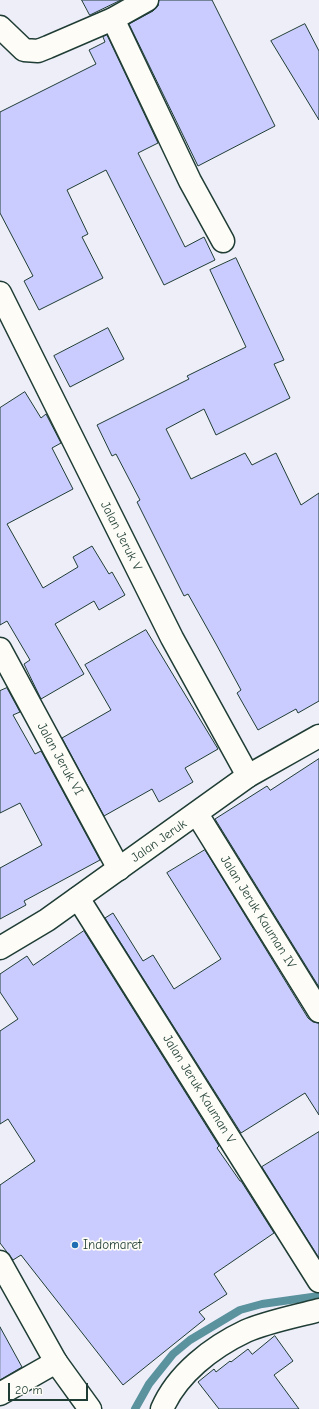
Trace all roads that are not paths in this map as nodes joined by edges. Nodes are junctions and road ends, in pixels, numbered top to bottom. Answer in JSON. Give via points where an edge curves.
{"nodes":[{"id":1,"x":147,"y":0,"type":"edge"},
{"id":2,"x":112,"y":19,"type":"junction"},
{"id":3,"x":0,"y":27,"type":"edge"},
{"id":4,"x":223,"y":241,"type":"dead end"},
{"id":5,"x":0,"y":294,"type":"edge"},
{"id":6,"x":0,"y":649,"type":"edge"},
{"id":7,"x":319,"y":736,"type":"edge"},
{"id":8,"x":248,"y":776,"type":"junction"},
{"id":9,"x":196,"y":814,"type":"junction"},
{"id":10,"x":119,"y":869,"type":"junction"},
{"id":11,"x":78,"y":898,"type":"junction"},
{"id":12,"x":0,"y":948,"type":"edge"},
{"id":13,"x":319,"y":1011,"type":"edge"},
{"id":14,"x":0,"y":1262,"type":"edge"},
{"id":15,"x":319,"y":1281,"type":"edge"},
{"id":16,"x":319,"y":1310,"type":"edge"},
{"id":17,"x":56,"y":1362,"type":"junction"},
{"id":18,"x":0,"y":1394,"type":"edge"},
{"id":19,"x":90,"y":1409,"type":"edge"},
{"id":20,"x":162,"y":1409,"type":"edge"}],
"edges":[{"from":1,"to":2,"type":"street"},
{"from":2,"to":3,"type":"street","via":[[38,51],[24,50]]},
{"from":2,"to":4,"type":"street","via":[[190,181]]},
{"from":5,"to":8,"type":"street","name":"Jalan Jeruk V","via":[[172,638]]},
{"from":6,"to":10,"type":"street","name":"Jalan Jeruk VI"},
{"from":7,"to":8,"type":"street","name":"Jalan Jeruk"},
{"from":8,"to":9,"type":"street","name":"Jalan Jeruk"},
{"from":9,"to":10,"type":"street","name":"Jalan Jeruk"},
{"from":9,"to":13,"type":"street","name":"Jalan Jeruk Kauman IV"},
{"from":10,"to":11,"type":"street","name":"Jalan Jeruk"},
{"from":11,"to":12,"type":"street","name":"Jalan Jeruk"},
{"from":11,"to":15,"type":"street","name":"Jalan Jeruk Kauman V"},
{"from":14,"to":17,"type":"street"},
{"from":16,"to":20,"type":"street","via":[[246,1331],[214,1350],[186,1373]]},
{"from":17,"to":18,"type":"street"},
{"from":17,"to":19,"type":"street"}]}
